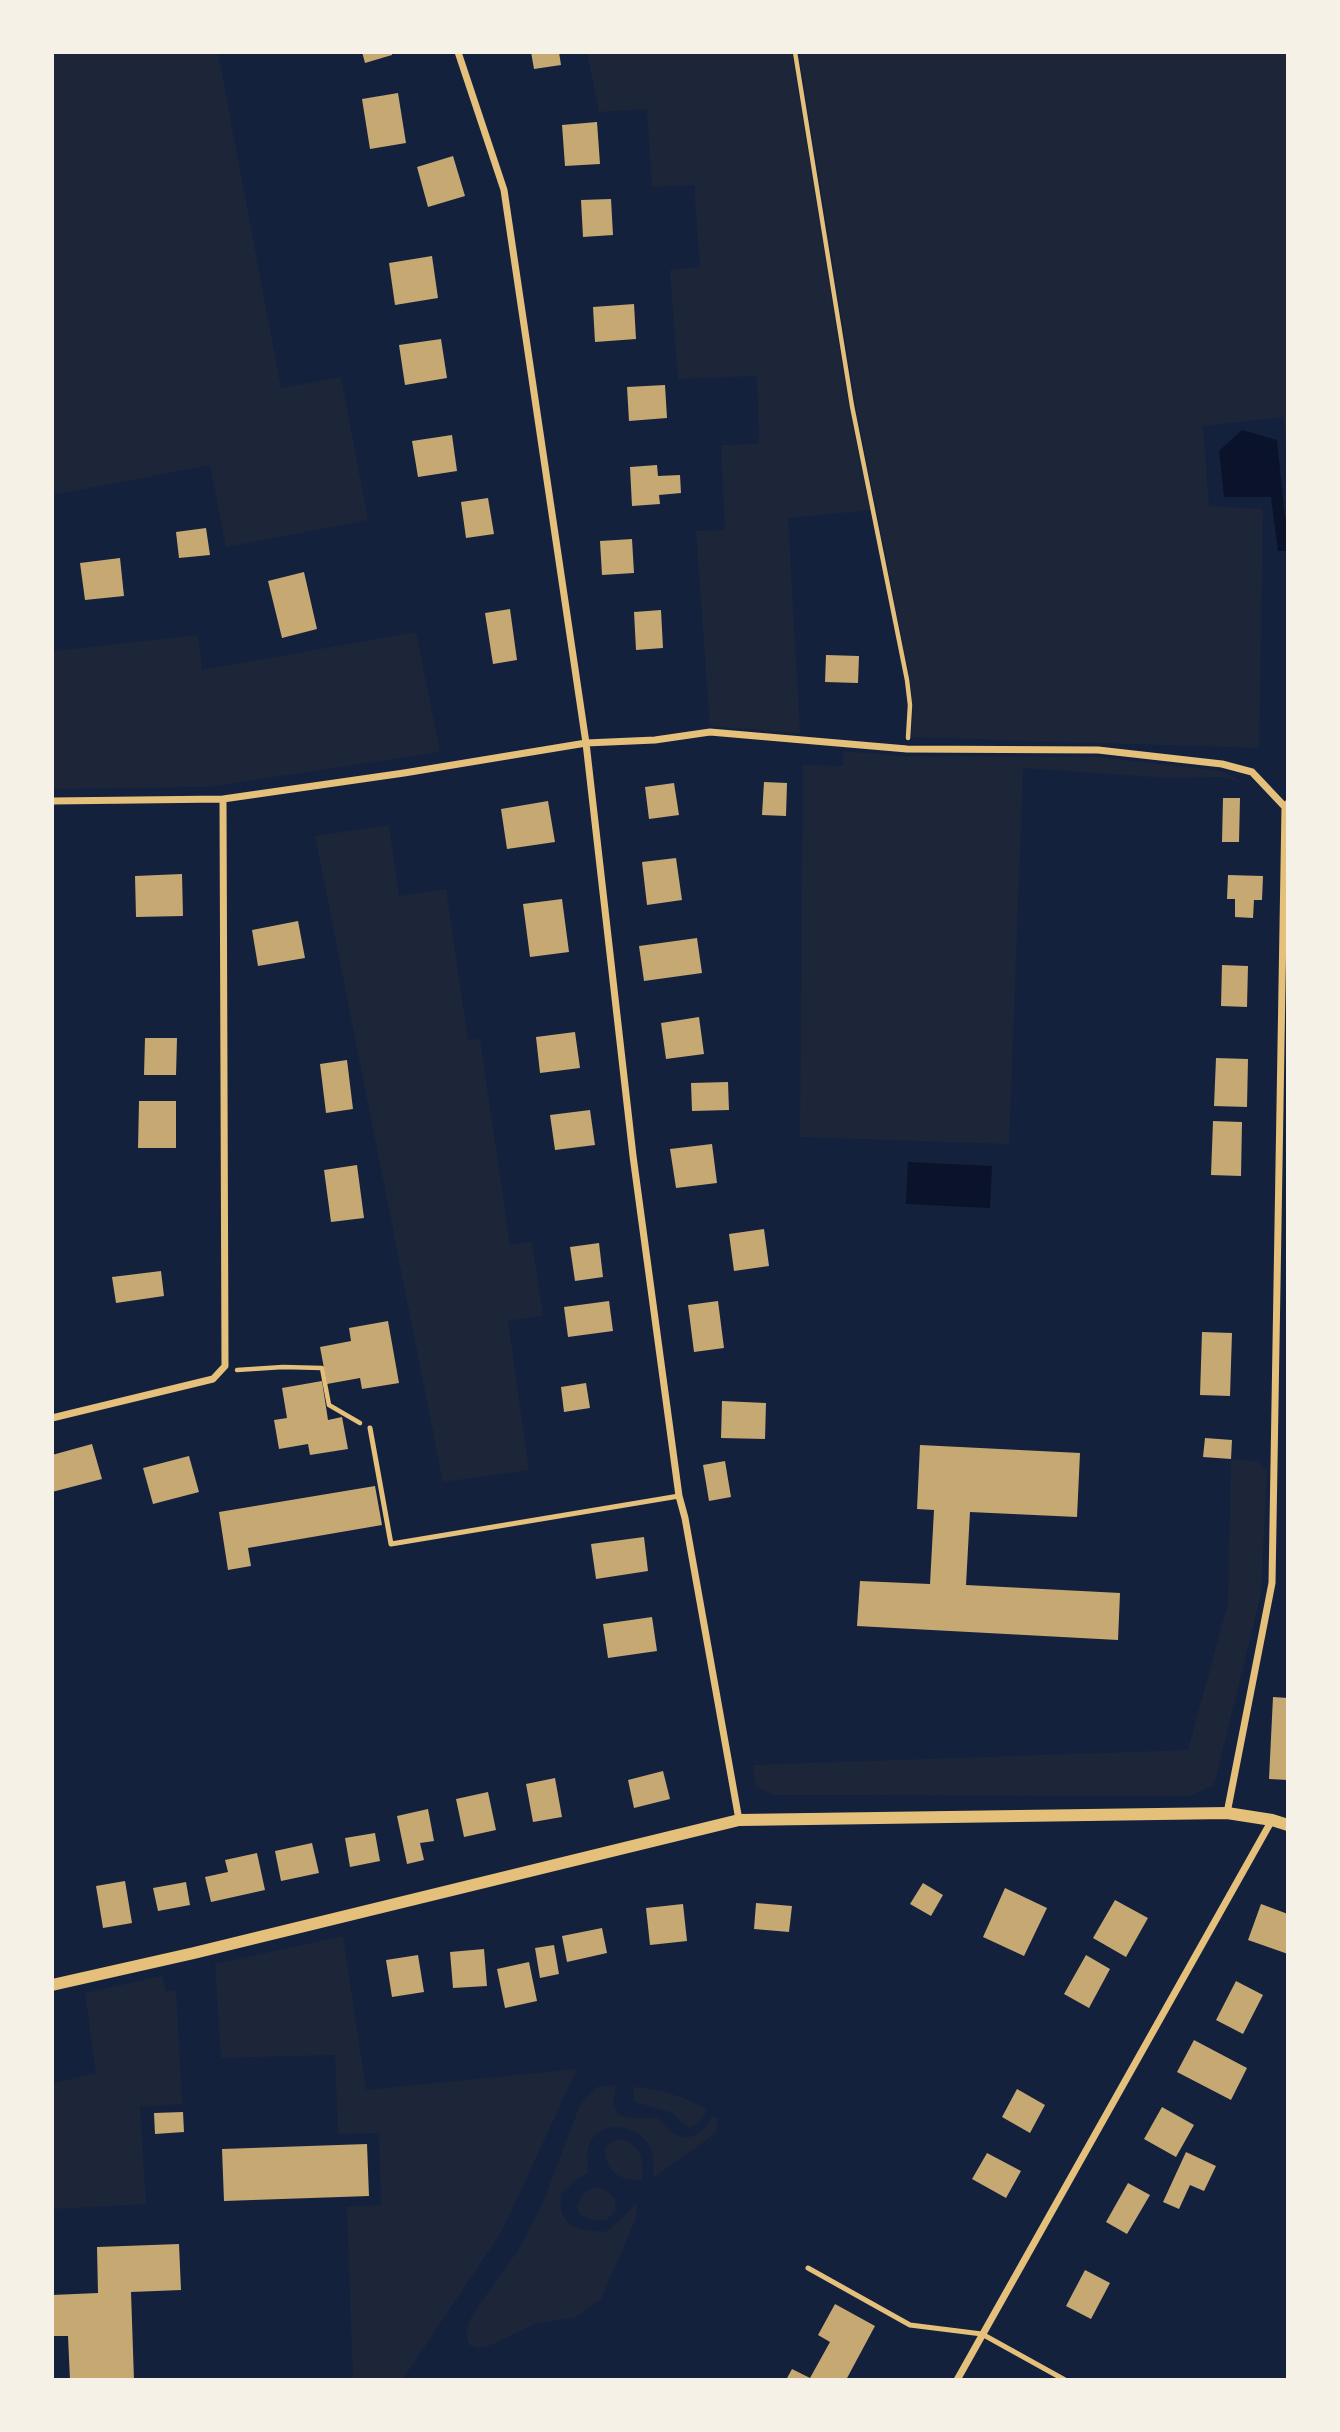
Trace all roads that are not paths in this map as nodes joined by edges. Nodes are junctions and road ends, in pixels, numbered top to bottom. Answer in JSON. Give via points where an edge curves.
{"nodes":[{"id":1,"x":458,"y":52,"type":"edge"},
{"id":2,"x":586,"y":743,"type":"junction"},
{"id":3,"x":223,"y":799,"type":"junction"},
{"id":4,"x":52,"y":801,"type":"edge"},
{"id":5,"x":1286,"y":805,"type":"edge"},
{"id":6,"x":52,"y":1418,"type":"edge"},
{"id":7,"x":370,"y":1428,"type":"road end"},
{"id":8,"x":679,"y":1496,"type":"junction"},
{"id":9,"x":1227,"y":1813,"type":"junction"},
{"id":10,"x":739,"y":1820,"type":"junction"},
{"id":11,"x":1272,"y":1820,"type":"junction"},
{"id":12,"x":1287,"y":1825,"type":"edge"},
{"id":13,"x":52,"y":1985,"type":"edge"},
{"id":14,"x":808,"y":2268,"type":"dead end"},
{"id":15,"x":982,"y":2334,"type":"junction"},
{"id":16,"x":957,"y":2379,"type":"edge"},
{"id":17,"x":1065,"y":2379,"type":"edge"}],
"edges":[{"from":1,"to":2,"type":"street","via":[[505,190]]},
{"from":2,"to":3,"type":"street"},
{"from":2,"to":5,"type":"street","via":[[710,732],[907,748],[1098,750],[1222,764],[1252,772]]},
{"from":2,"to":8,"type":"street","via":[[633,1156]]},
{"from":3,"to":4,"type":"street"},
{"from":3,"to":6,"type":"street","via":[[225,1366],[213,1379]]},
{"from":5,"to":9,"type":"street","via":[[1272,1583]]},
{"from":7,"to":8,"type":"lane","via":[[391,1544]]},
{"from":8,"to":10,"type":"street"},
{"from":9,"to":10,"type":"street"},
{"from":9,"to":11,"type":"street"},
{"from":10,"to":13,"type":"street"},
{"from":11,"to":12,"type":"street"},
{"from":11,"to":15,"type":"street"},
{"from":14,"to":15,"type":"lane","via":[[910,2325]]},
{"from":15,"to":16,"type":"street"},
{"from":15,"to":17,"type":"lane"}]}
